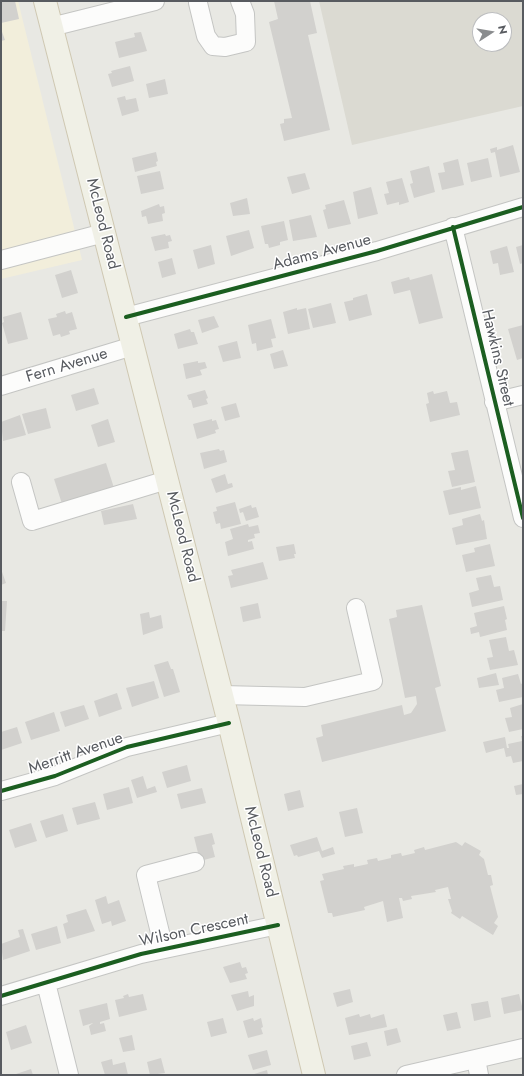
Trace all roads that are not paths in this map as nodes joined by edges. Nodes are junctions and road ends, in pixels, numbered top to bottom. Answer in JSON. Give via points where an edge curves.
{"nodes":[{"id":1,"x":45,"y":1,"type":"edge"},
{"id":2,"x":155,"y":1,"type":"edge"},
{"id":3,"x":240,"y":1,"type":"edge"},
{"id":4,"x":196,"y":2,"type":"edge"},
{"id":5,"x":51,"y":27,"type":"junction"},
{"id":6,"x":523,"y":207,"type":"edge"},
{"id":7,"x":453,"y":227,"type":"junction"},
{"id":8,"x":104,"y":233,"type":"junction"},
{"id":9,"x":1,"y":260,"type":"edge"},
{"id":10,"x":126,"y":317,"type":"junction"},
{"id":11,"x":133,"y":346,"type":"junction"},
{"id":12,"x":1,"y":386,"type":"edge"},
{"id":13,"x":523,"y":395,"type":"edge"},
{"id":14,"x":494,"y":402,"type":"junction"},
{"id":15,"x":167,"y":480,"type":"junction"},
{"id":16,"x":21,"y":482,"type":"dead end"},
{"id":17,"x":523,"y":518,"type":"edge"},
{"id":18,"x":356,"y":608,"type":"dead end"},
{"id":19,"x":222,"y":695,"type":"junction"},
{"id":20,"x":228,"y":723,"type":"junction"},
{"id":21,"x":1,"y":791,"type":"edge"},
{"id":22,"x":195,"y":862,"type":"dead end"},
{"id":23,"x":278,"y":925,"type":"junction"},
{"id":24,"x":164,"y":950,"type":"junction"},
{"id":25,"x":46,"y":983,"type":"junction"},
{"id":26,"x":1,"y":996,"type":"edge"},
{"id":27,"x":523,"y":1048,"type":"edge"},
{"id":28,"x":478,"y":1067,"type":"edge"},
{"id":29,"x":69,"y":1075,"type":"edge"},
{"id":30,"x":314,"y":1075,"type":"edge"},
{"id":31,"x":406,"y":1075,"type":"edge"}],
"edges":[{"from":1,"to":5,"type":"main road","name":"McLeod Road"},
{"from":2,"to":5,"type":"street"},
{"from":3,"to":4,"type":"street","via":[[245,14],[246,42],[225,47],[213,46],[206,36]]},
{"from":5,"to":8,"type":"main road","name":"McLeod Road"},
{"from":6,"to":7,"type":"street","name":"Adams Avenue"},
{"from":7,"to":10,"type":"street","name":"Adams Avenue","via":[[377,251]]},
{"from":7,"to":14,"type":"street","name":"Hawkins Street"},
{"from":8,"to":9,"type":"street"},
{"from":8,"to":10,"type":"main road","name":"McLeod Road"},
{"from":10,"to":11,"type":"main road","name":"McLeod Road"},
{"from":11,"to":12,"type":"street","name":"Fern Avenue"},
{"from":11,"to":15,"type":"main road","name":"McLeod Road"},
{"from":13,"to":14,"type":"street"},
{"from":14,"to":17,"type":"street","name":"Hawkins Street"},
{"from":15,"to":16,"type":"street","via":[[32,521]]},
{"from":15,"to":19,"type":"main road","name":"McLeod Road"},
{"from":18,"to":19,"type":"street","via":[[374,681],[305,697]]},
{"from":19,"to":20,"type":"main road","name":"McLeod Road"},
{"from":20,"to":21,"type":"street","name":"Merritt Avenue","via":[[127,747],[55,776]]},
{"from":20,"to":23,"type":"main road","name":"McLeod Road"},
{"from":22,"to":24,"type":"street","via":[[146,874]]},
{"from":23,"to":24,"type":"street","name":"Wilson Crescent"},
{"from":23,"to":30,"type":"main road","name":"McLeod Road"},
{"from":24,"to":25,"type":"street","name":"Wilson Crescent","via":[[141,954]]},
{"from":25,"to":26,"type":"street","name":"Wilson Crescent"},
{"from":25,"to":29,"type":"street"},
{"from":27,"to":28,"type":"street"},
{"from":28,"to":31,"type":"street"}]}
